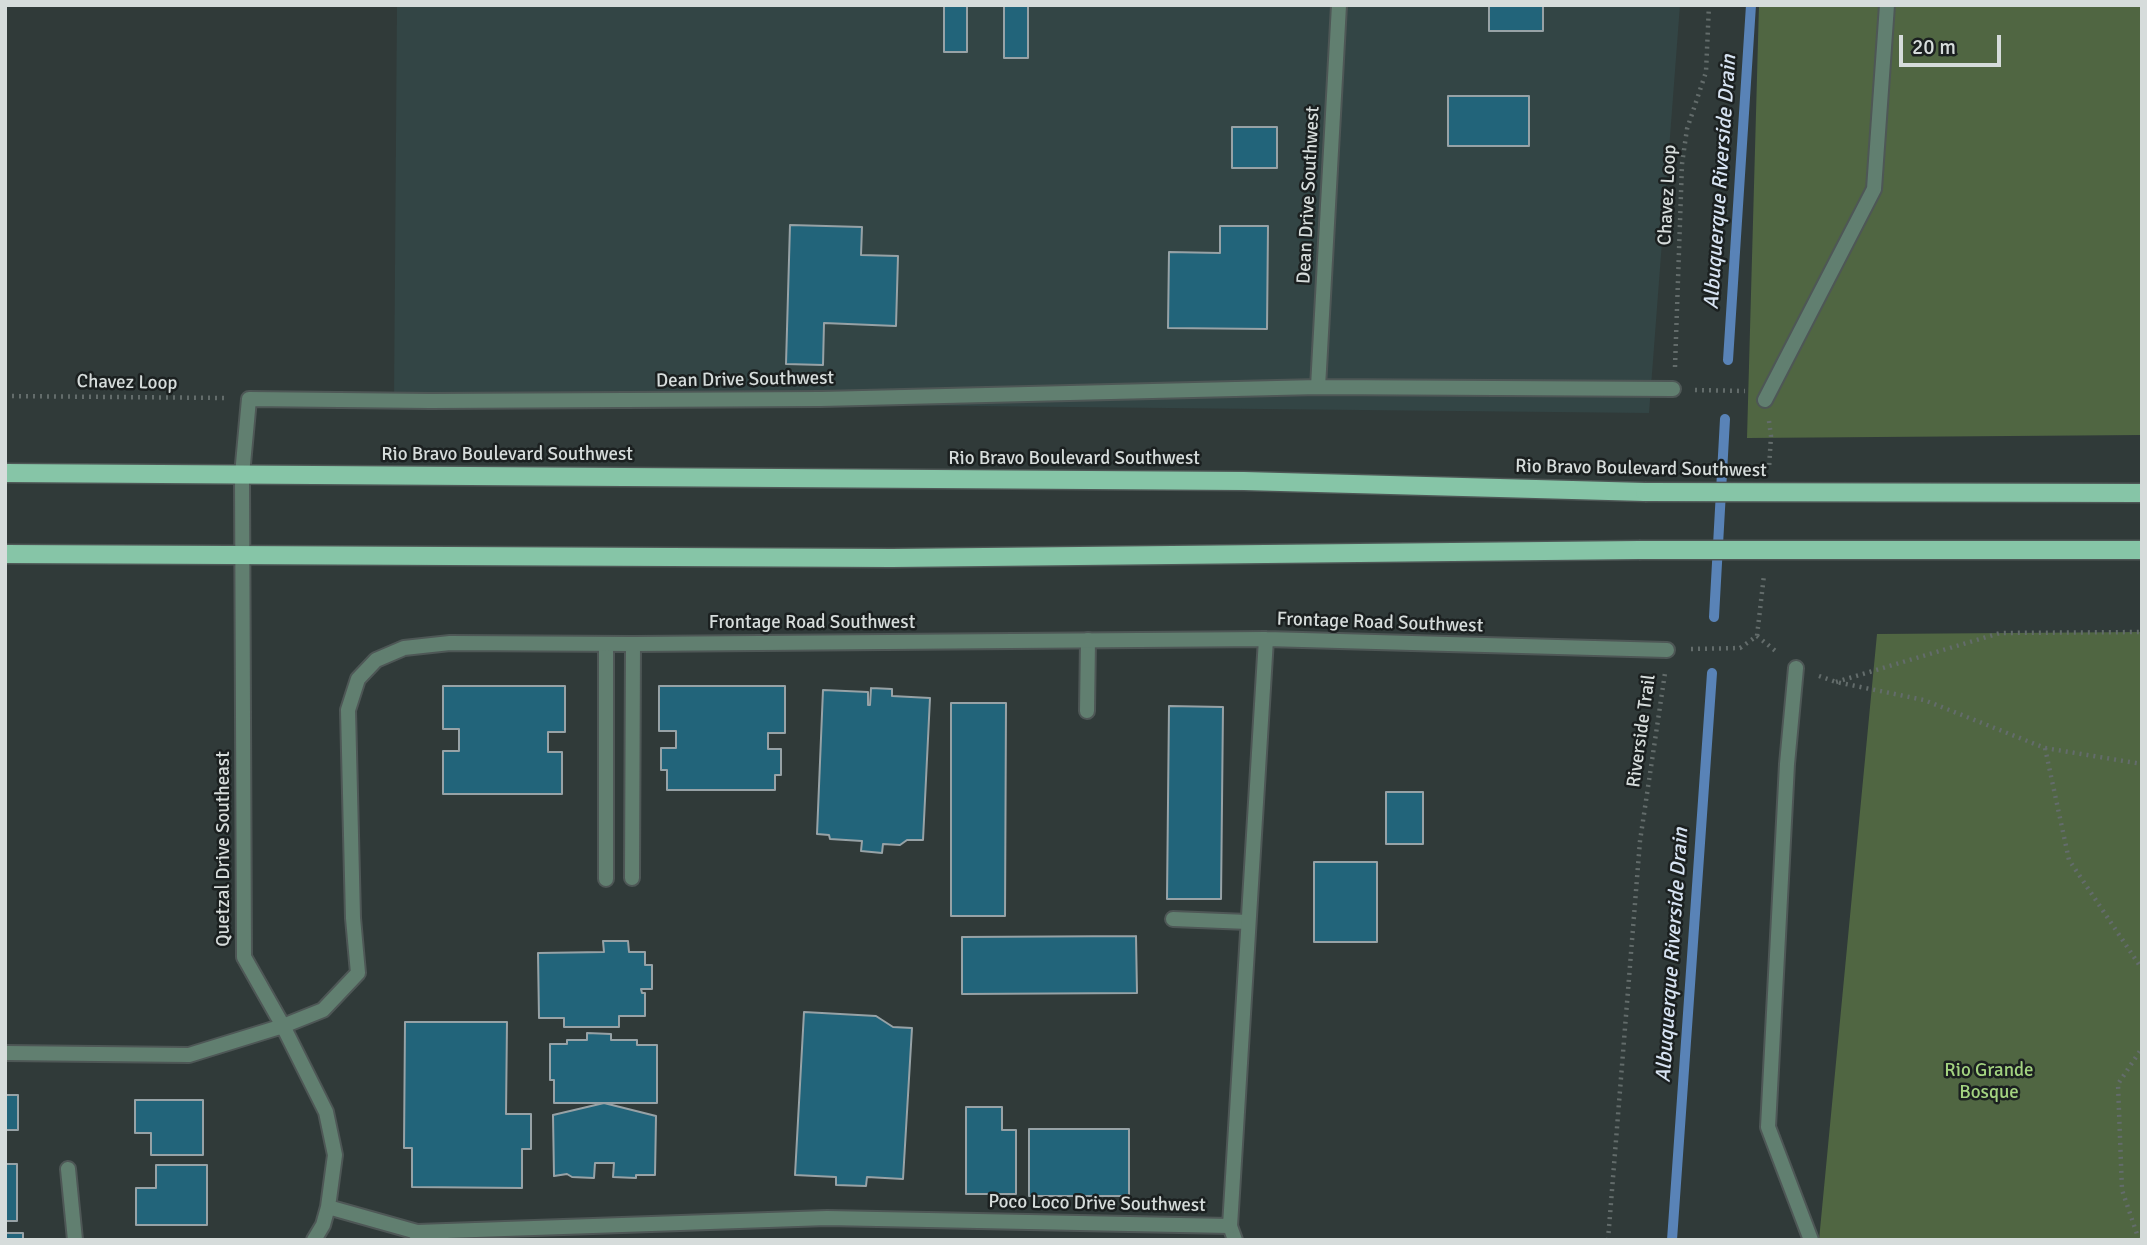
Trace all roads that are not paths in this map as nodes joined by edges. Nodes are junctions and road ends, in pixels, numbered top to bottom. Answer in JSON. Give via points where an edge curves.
{"nodes":[{"id":1,"x":1339,"y":5,"type":"edge"},
{"id":2,"x":1887,"y":5,"type":"edge"},
{"id":3,"x":1318,"y":387,"type":"junction"},
{"id":4,"x":1673,"y":389,"type":"road end"},
{"id":5,"x":1765,"y":400,"type":"road end"},
{"id":6,"x":5,"y":473,"type":"edge"},
{"id":7,"x":242,"y":475,"type":"junction"},
{"id":8,"x":2142,"y":493,"type":"edge"},
{"id":9,"x":2142,"y":550,"type":"edge"},
{"id":10,"x":5,"y":554,"type":"edge"},
{"id":11,"x":243,"y":555,"type":"junction"},
{"id":12,"x":1266,"y":639,"type":"junction"},
{"id":13,"x":1088,"y":640,"type":"junction"},
{"id":14,"x":607,"y":644,"type":"junction"},
{"id":15,"x":633,"y":644,"type":"junction"},
{"id":16,"x":1667,"y":650,"type":"road end"},
{"id":17,"x":1796,"y":668,"type":"dead end"},
{"id":18,"x":1087,"y":711,"type":"dead end"},
{"id":19,"x":632,"y":878,"type":"dead end"},
{"id":20,"x":606,"y":879,"type":"dead end"},
{"id":21,"x":1173,"y":919,"type":"dead end"},
{"id":22,"x":1248,"y":922,"type":"junction"},
{"id":23,"x":283,"y":1026,"type":"junction"},
{"id":24,"x":5,"y":1053,"type":"edge"},
{"id":25,"x":68,"y":1169,"type":"dead end"},
{"id":26,"x":328,"y":1207,"type":"junction"},
{"id":27,"x":1232,"y":1233,"type":"edge"},
{"id":28,"x":417,"y":1236,"type":"edge"},
{"id":29,"x":75,"y":1240,"type":"edge"},
{"id":30,"x":314,"y":1240,"type":"edge"},
{"id":31,"x":1811,"y":1240,"type":"edge"}],
"edges":[{"from":1,"to":3,"type":"street","name":"Dean Drive Southwest"},
{"from":2,"to":5,"type":"street","via":[[1874,189]]},
{"from":3,"to":4,"type":"street","name":"Dean Drive Southwest"},
{"from":3,"to":7,"type":"street","name":"Dean Drive Southwest","via":[[821,399],[249,399]]},
{"from":6,"to":7,"type":"main road","name":"Rio Bravo Boulevard Southwest"},
{"from":7,"to":8,"type":"main road","name":"Rio Bravo Boulevard Southwest","bridge":true,"via":[[1244,481],[1645,492]]},
{"from":7,"to":11,"type":"street","name":"Quetzal Drive Southeast"},
{"from":9,"to":11,"type":"main road","bridge":true,"via":[[892,558]]},
{"from":10,"to":11,"type":"main road"},
{"from":11,"to":23,"type":"street","name":"Quetzal Drive Southeast","via":[[244,957]]},
{"from":12,"to":13,"type":"street","name":"Frontage Road Southwest"},
{"from":12,"to":16,"type":"street","name":"Frontage Road Southwest"},
{"from":12,"to":22,"type":"street","name":"Poco Loco Drive Southwest"},
{"from":13,"to":15,"type":"street","name":"Frontage Road Southwest"},
{"from":13,"to":18,"type":"street"},
{"from":14,"to":15,"type":"street","name":"Frontage Road Southwest"},
{"from":14,"to":20,"type":"street"},
{"from":14,"to":23,"type":"street","name":"Frontage Road Southwest","via":[[450,643],[404,648],[376,660],[358,679],[348,710],[358,973],[323,1010]]},
{"from":15,"to":19,"type":"street"},
{"from":17,"to":31,"type":"street","via":[[1768,1127]]},
{"from":21,"to":22,"type":"street"},
{"from":22,"to":27,"type":"street","name":"Poco Loco Drive Southwest"},
{"from":23,"to":24,"type":"street","name":"Frontage Road Southwest","via":[[189,1055]]},
{"from":23,"to":26,"type":"street","name":"Quetzal Drive Southeast","via":[[326,1112],[335,1156]]},
{"from":25,"to":29,"type":"street"},
{"from":26,"to":28,"type":"street","name":"Poco Loco Drive Southwest"},
{"from":26,"to":30,"type":"street","name":"Quetzal Drive Southeast"},
{"from":27,"to":28,"type":"street","name":"Poco Loco Drive Southwest","via":[[827,1218]]}]}
